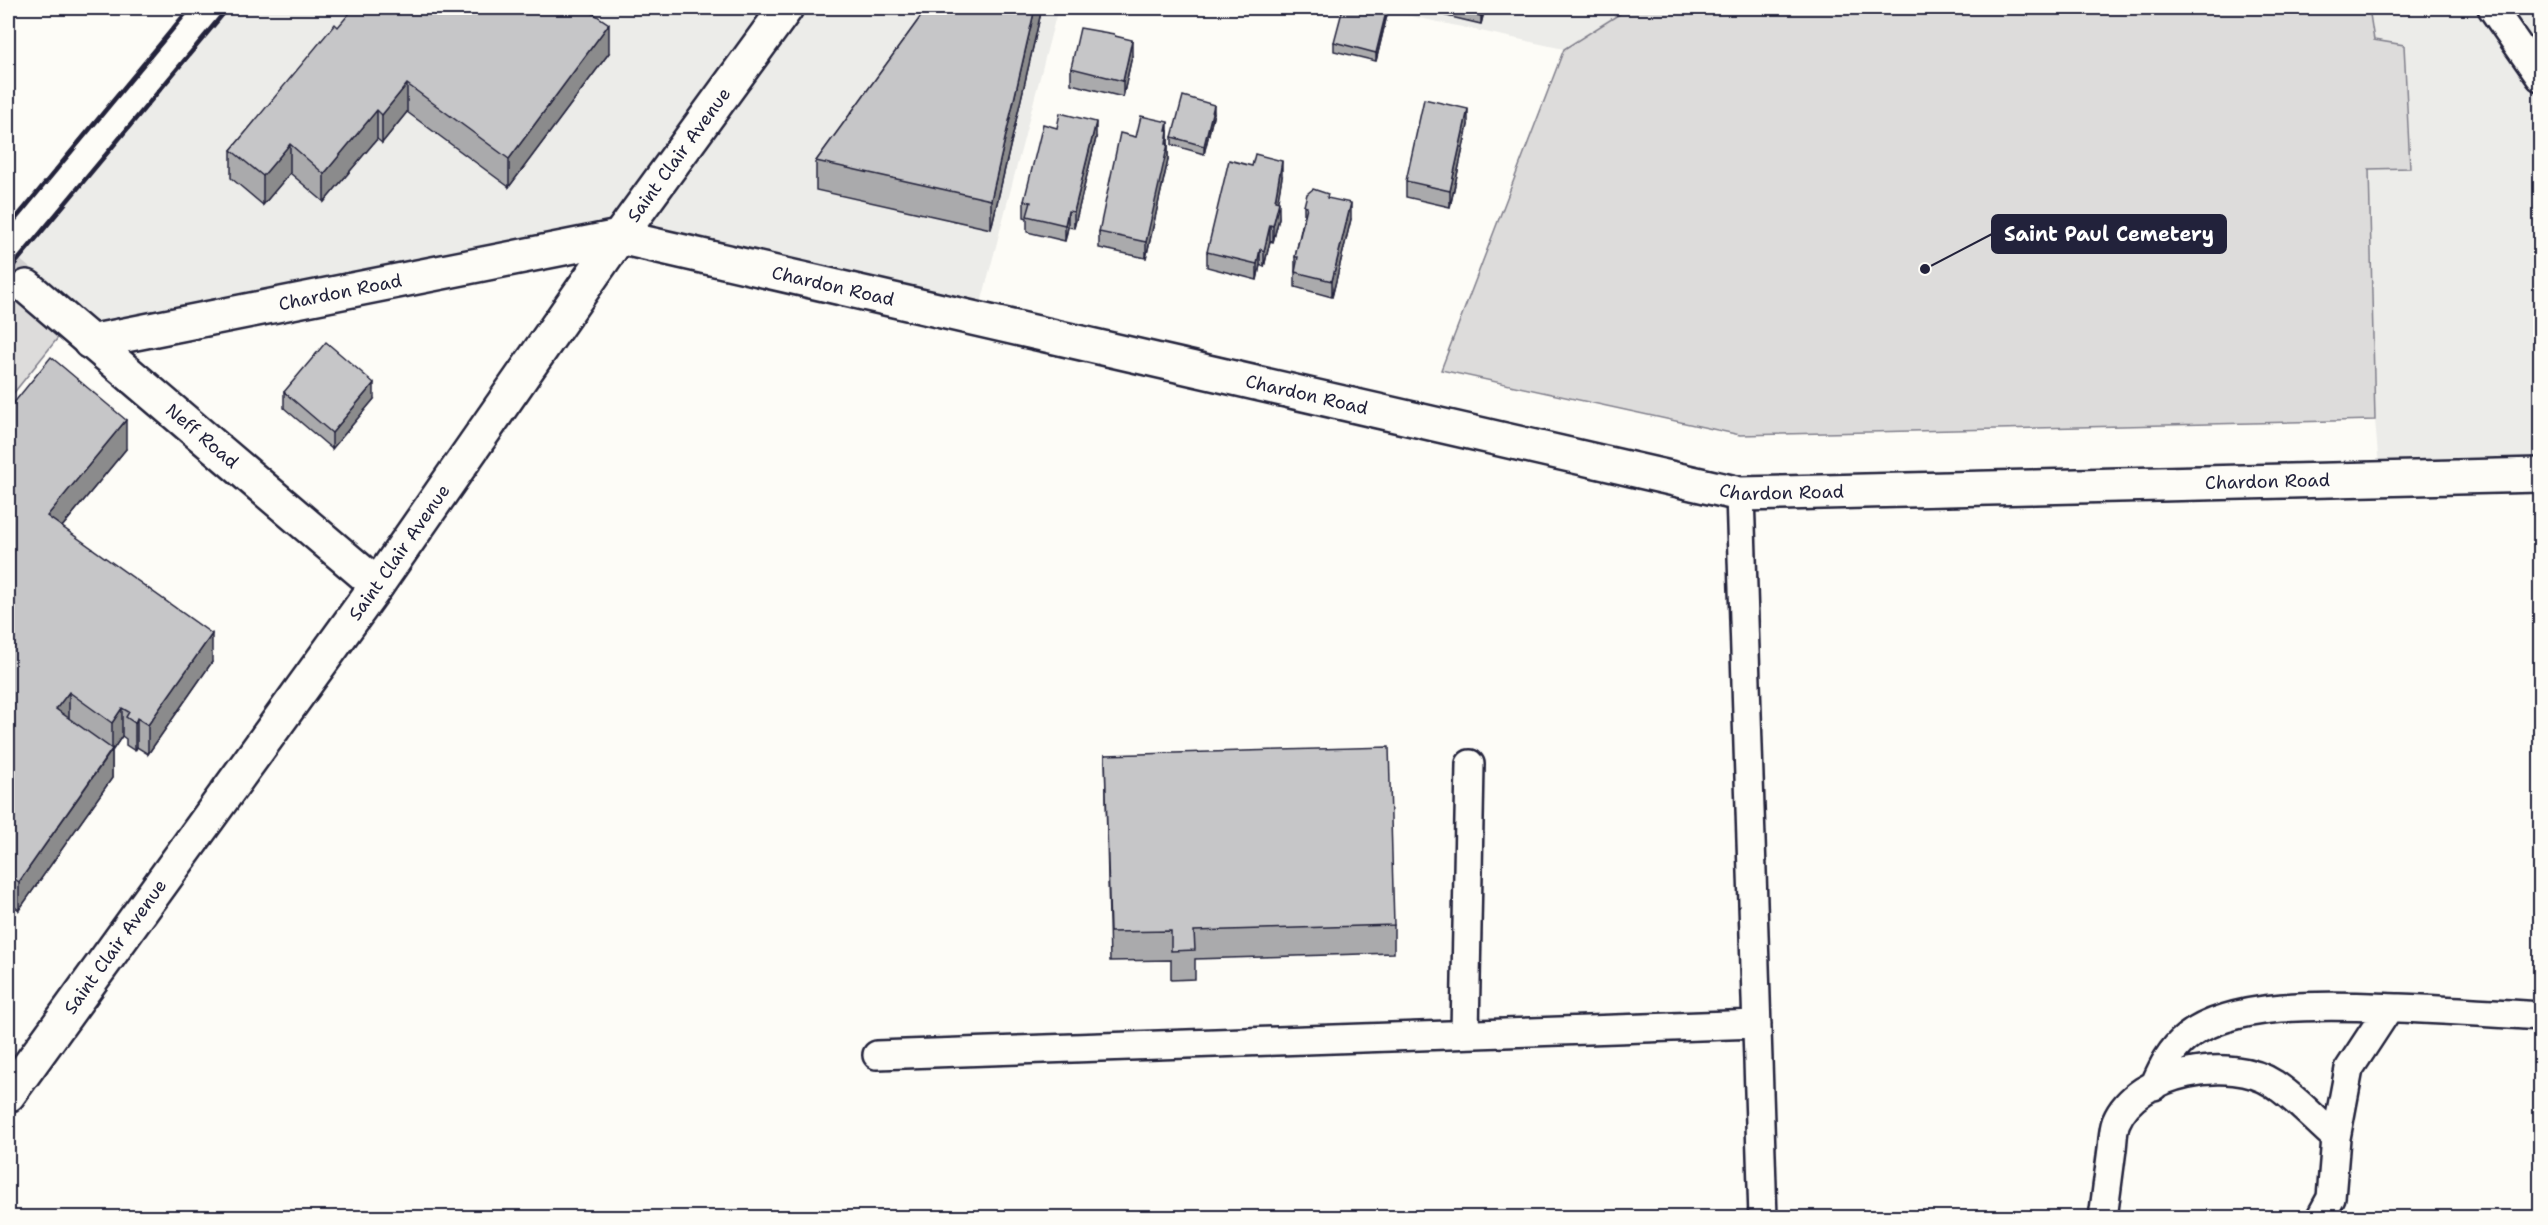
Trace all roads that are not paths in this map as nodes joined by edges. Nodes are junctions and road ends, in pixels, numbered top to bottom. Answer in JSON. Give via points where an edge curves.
{"nodes":[{"id":1,"x":786,"y":8,"type":"edge"},
{"id":2,"x":2492,"y":8,"type":"edge"},
{"id":3,"x":2541,"y":77,"type":"edge"},
{"id":4,"x":619,"y":237,"type":"junction"},
{"id":5,"x":27,"y":287,"type":"tunnel mouth"},
{"id":6,"x":90,"y":342,"type":"junction"},
{"id":7,"x":2540,"y":470,"type":"edge"},
{"id":8,"x":1740,"y":494,"type":"junction"},
{"id":9,"x":377,"y":585,"type":"junction"},
{"id":10,"x":1470,"y":764,"type":"dead end"},
{"id":11,"x":2389,"y":1008,"type":"junction"},
{"id":12,"x":2541,"y":1016,"type":"edge"},
{"id":13,"x":1757,"y":1023,"type":"junction"},
{"id":14,"x":1465,"y":1034,"type":"junction"},
{"id":15,"x":877,"y":1055,"type":"dead end"},
{"id":16,"x":2154,"y":1086,"type":"junction"},
{"id":17,"x":8,"y":1095,"type":"edge"},
{"id":18,"x":2336,"y":1138,"type":"junction"},
{"id":19,"x":1763,"y":1218,"type":"edge"},
{"id":20,"x":2103,"y":1218,"type":"edge"},
{"id":21,"x":2320,"y":1218,"type":"edge"}],
"edges":[{"from":1,"to":4,"type":"street","name":"Saint Clair Avenue"},
{"from":2,"to":3,"type":"lane"},
{"from":4,"to":6,"type":"street","name":"Chardon Road"},
{"from":4,"to":8,"type":"street","name":"Chardon Road"},
{"from":4,"to":9,"type":"street","name":"Saint Clair Avenue"},
{"from":5,"to":6,"type":"street","name":"Neff Road"},
{"from":6,"to":9,"type":"street","name":"Neff Road"},
{"from":7,"to":8,"type":"street","name":"Chardon Road"},
{"from":8,"to":13,"type":"lane"},
{"from":9,"to":17,"type":"street","name":"Saint Clair Avenue"},
{"from":10,"to":14,"type":"lane"},
{"from":11,"to":12,"type":"lane"},
{"from":11,"to":16,"type":"lane","via":[[2314,1005],[2208,1024],[2186,1038],[2167,1059]]},
{"from":11,"to":18,"type":"lane","via":[[2349,1069]]},
{"from":13,"to":14,"type":"lane"},
{"from":13,"to":19,"type":"lane"},
{"from":14,"to":15,"type":"lane"},
{"from":16,"to":18,"type":"lane","via":[[2196,1071],[2246,1071],[2273,1083]]},
{"from":16,"to":20,"type":"lane","via":[[2126,1105],[2115,1124]]},
{"from":18,"to":21,"type":"lane","via":[[2331,1198]]}]}
